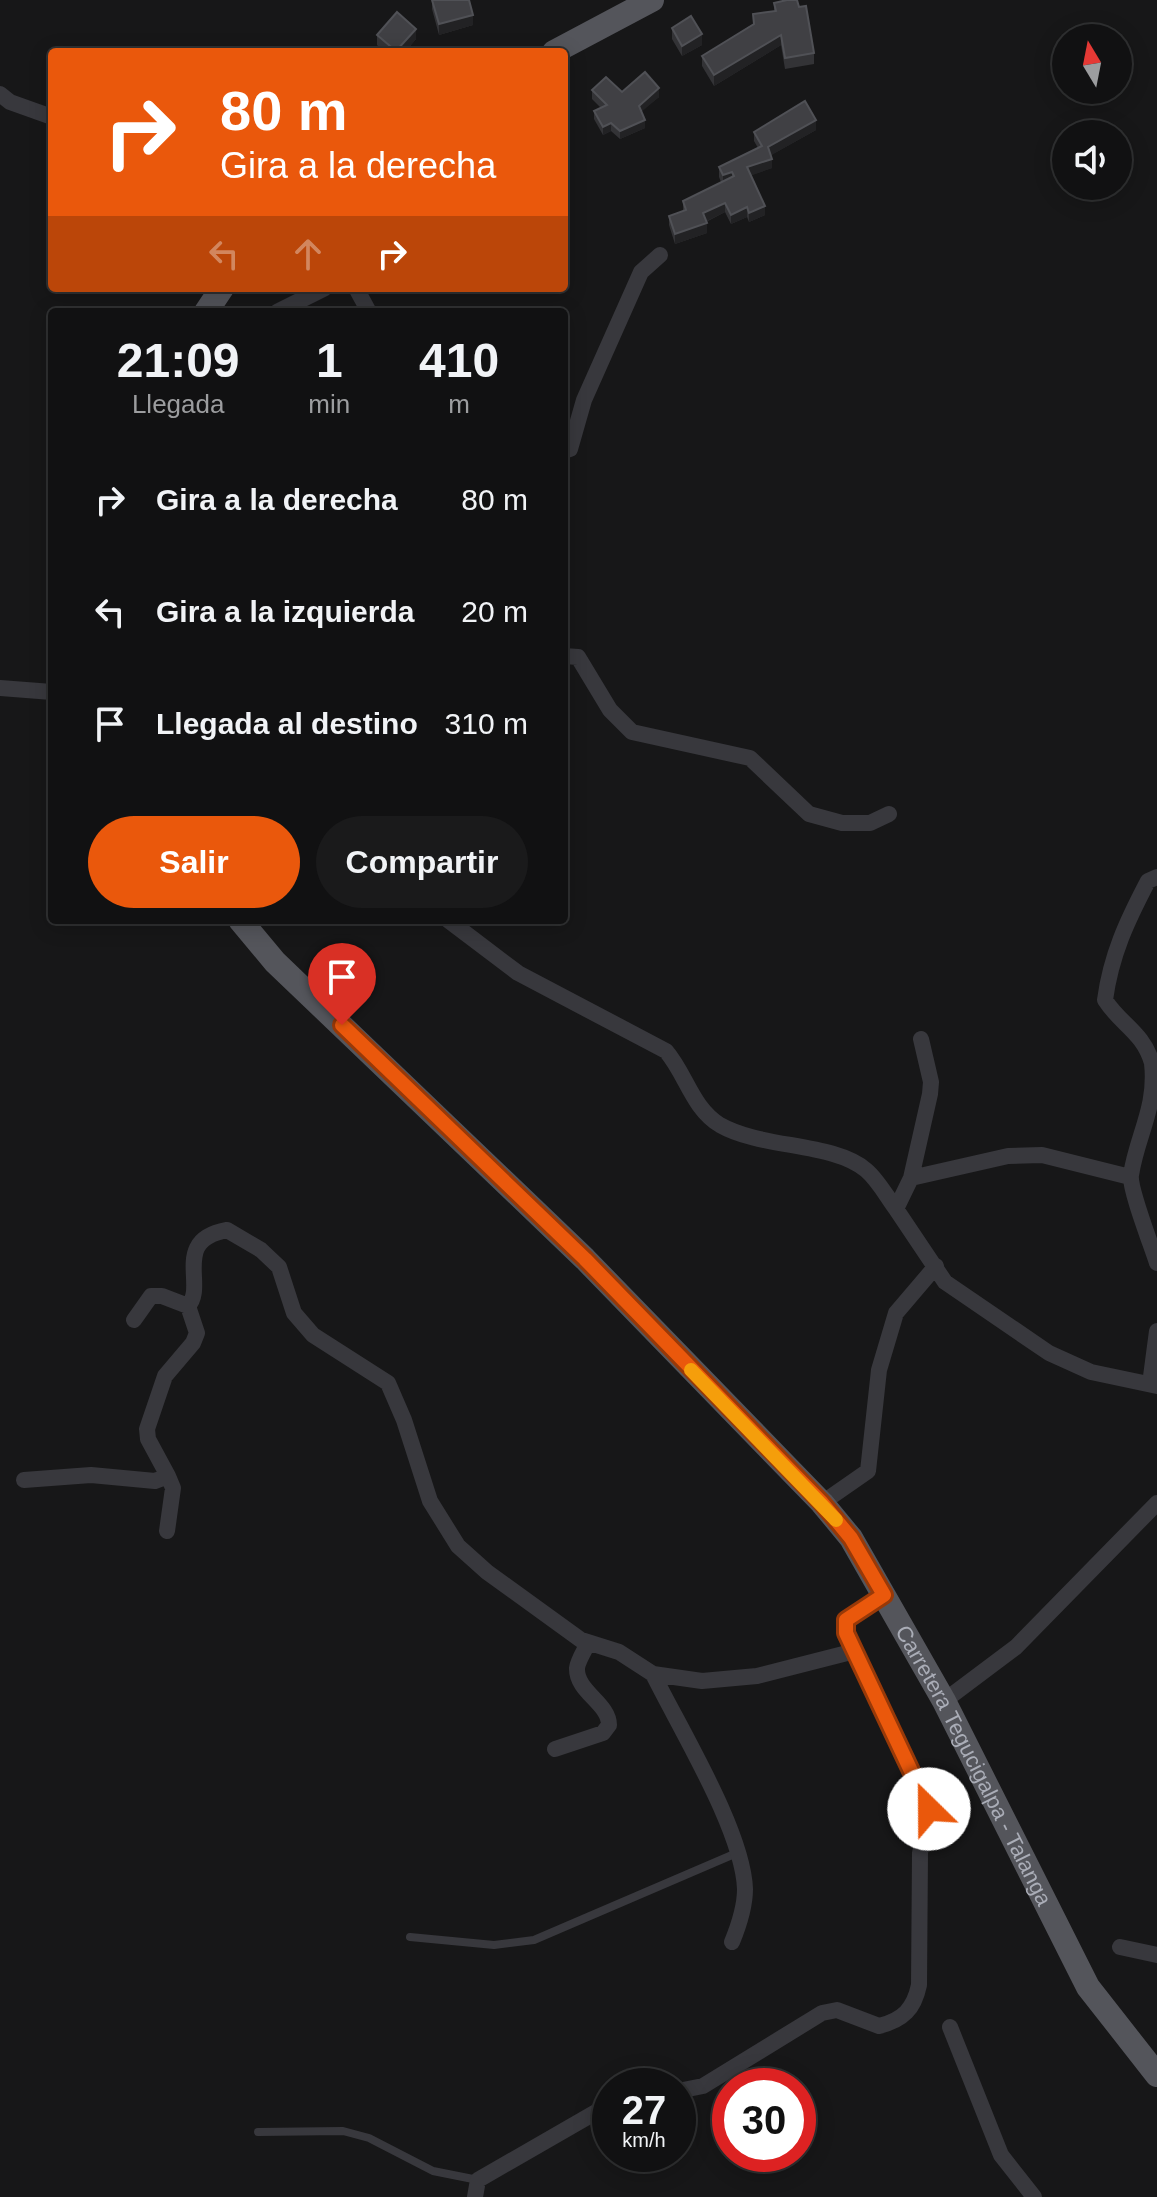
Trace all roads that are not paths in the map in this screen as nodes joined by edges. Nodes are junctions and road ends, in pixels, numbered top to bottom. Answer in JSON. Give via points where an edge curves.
{"nodes":[{"id":1,"x":652,"y":0,"type":"edge"},
{"id":2,"x":562,"y":48,"type":"edge"},
{"id":3,"x":0,"y":94,"type":"edge"},
{"id":4,"x":48,"y":116,"type":"edge"},
{"id":5,"x":660,"y":255,"type":"dead end"},
{"id":6,"x":317,"y":292,"type":"edge"},
{"id":7,"x":285,"y":308,"type":"edge"},
{"id":8,"x":568,"y":450,"type":"edge"},
{"id":9,"x":568,"y":656,"type":"edge"},
{"id":10,"x":0,"y":688,"type":"edge"},
{"id":11,"x":48,"y":692,"type":"edge"},
{"id":12,"x":889,"y":814,"type":"dead end"},
{"id":13,"x":1157,"y":877,"type":"edge"},
{"id":14,"x":243,"y":924,"type":"edge"},
{"id":15,"x":453,"y":924,"type":"edge"},
{"id":16,"x":921,"y":1039,"type":"dead end"},
{"id":17,"x":1130,"y":1177,"type":"junction"},
{"id":18,"x":911,"y":1178,"type":"junction"},
{"id":19,"x":896,"y":1209,"type":"junction"},
{"id":20,"x":1157,"y":1263,"type":"edge"},
{"id":21,"x":936,"y":1266,"type":"junction"},
{"id":22,"x":188,"y":1306,"type":"junction"},
{"id":23,"x":134,"y":1320,"type":"dead end"},
{"id":24,"x":1157,"y":1331,"type":"edge"},
{"id":25,"x":1154,"y":1385,"type":"edge"},
{"id":26,"x":168,"y":1476,"type":"junction"},
{"id":27,"x":24,"y":1480,"type":"dead end"},
{"id":28,"x":822,"y":1503,"type":"junction"},
{"id":29,"x":1157,"y":1503,"type":"edge"},
{"id":30,"x":167,"y":1531,"type":"dead end"},
{"id":31,"x":884,"y":1595,"type":"junction"},
{"id":32,"x":588,"y":1643,"type":"junction"},
{"id":33,"x":855,"y":1651,"type":"junction"},
{"id":34,"x":653,"y":1674,"type":"junction"},
{"id":35,"x":944,"y":1701,"type":"junction"},
{"id":36,"x":555,"y":1749,"type":"dead end"},
{"id":37,"x":739,"y":1852,"type":"junction"},
{"id":38,"x":410,"y":1937,"type":"dead end"},
{"id":39,"x":732,"y":1942,"type":"dead end"},
{"id":40,"x":1120,"y":1947,"type":"dead end"},
{"id":41,"x":1157,"y":1955,"type":"edge"},
{"id":42,"x":950,"y":2027,"type":"dead end"},
{"id":43,"x":1157,"y":2075,"type":"edge"},
{"id":44,"x":696,"y":2087,"type":"edge"},
{"id":45,"x":592,"y":2115,"type":"edge"},
{"id":46,"x":258,"y":2132,"type":"dead end"},
{"id":47,"x":476,"y":2189,"type":"edge"},
{"id":48,"x":1034,"y":2197,"type":"edge"}],
"edges":[{"from":1,"to":2,"type":"main road"},
{"from":3,"to":4,"type":"street"},
{"from":5,"to":8,"type":"street","via":[[641,272],[584,400]]},
{"from":6,"to":7,"type":"street"},
{"from":9,"to":12,"type":"street","via":[[578,657],[610,710],[632,732],[750,758],[809,814],[842,823],[870,823]]},
{"from":10,"to":11,"type":"street"},
{"from":13,"to":17,"type":"street","via":[[1148,881],[1119,935],[1105,1000],[1135,1029],[1152,1063],[1155,1084],[1149,1128]]},
{"from":14,"to":28,"type":"main road","name":"Carretera Tegucigalpa - Talanga","via":[[275,962],[585,1259]]},
{"from":15,"to":19,"type":"street","via":[[518,973],[666,1051],[697,1105],[717,1123],[765,1142],[845,1159],[866,1170]]},
{"from":16,"to":18,"type":"street","via":[[931,1082]]},
{"from":17,"to":18,"type":"street","via":[[1042,1155],[1008,1156]]},
{"from":17,"to":20,"type":"street"},
{"from":18,"to":19,"type":"street"},
{"from":19,"to":21,"type":"street"},
{"from":21,"to":25,"type":"street","via":[[945,1282],[1049,1353],[1091,1372]]},
{"from":21,"to":28,"type":"street","via":[[896,1313],[879,1370],[868,1471]]},
{"from":22,"to":23,"type":"street","via":[[151,1296]]},
{"from":22,"to":26,"type":"street","via":[[197,1333],[165,1376],[147,1429]]},
{"from":22,"to":32,"type":"street","via":[[195,1295],[195,1255],[204,1239],[227,1230],[261,1250],[279,1267],[294,1313],[313,1335],[388,1383],[430,1501],[458,1546]]},
{"from":24,"to":25,"type":"street"},
{"from":26,"to":27,"type":"street","via":[[155,1481],[91,1475]]},
{"from":26,"to":30,"type":"street","via":[[173,1488]]},
{"from":28,"to":31,"type":"main road","name":"Carretera Tegucigalpa - Talanga","via":[[851,1538]]},
{"from":29,"to":35,"type":"street","via":[[1016,1647]]},
{"from":31,"to":33,"type":"street","via":[[846,1620]]},
{"from":31,"to":35,"type":"main road","name":"Carretera Tegucigalpa - Talanga"},
{"from":32,"to":34,"type":"street","via":[[619,1652]]},
{"from":32,"to":36,"type":"street","via":[[577,1667],[580,1679],[609,1716],[609,1725],[603,1733]]},
{"from":33,"to":34,"type":"street","via":[[732,1681]]},
{"from":33,"to":44,"type":"street","via":[[929,1809],[920,1853],[916,2003],[906,2015],[879,2026],[837,2010],[822,2013]]},
{"from":34,"to":37,"type":"street"},
{"from":35,"to":43,"type":"main road","name":"Carretera Tegucigalpa - Talanga","via":[[1088,1987]]},
{"from":37,"to":38,"type":"lane","via":[[534,1940],[494,1945]]},
{"from":37,"to":39,"type":"street","via":[[745,1890]]},
{"from":40,"to":41,"type":"street"},
{"from":42,"to":48,"type":"street","via":[[1001,2155]]},
{"from":45,"to":47,"type":"street"},
{"from":46,"to":47,"type":"lane","via":[[343,2131]]}]}
